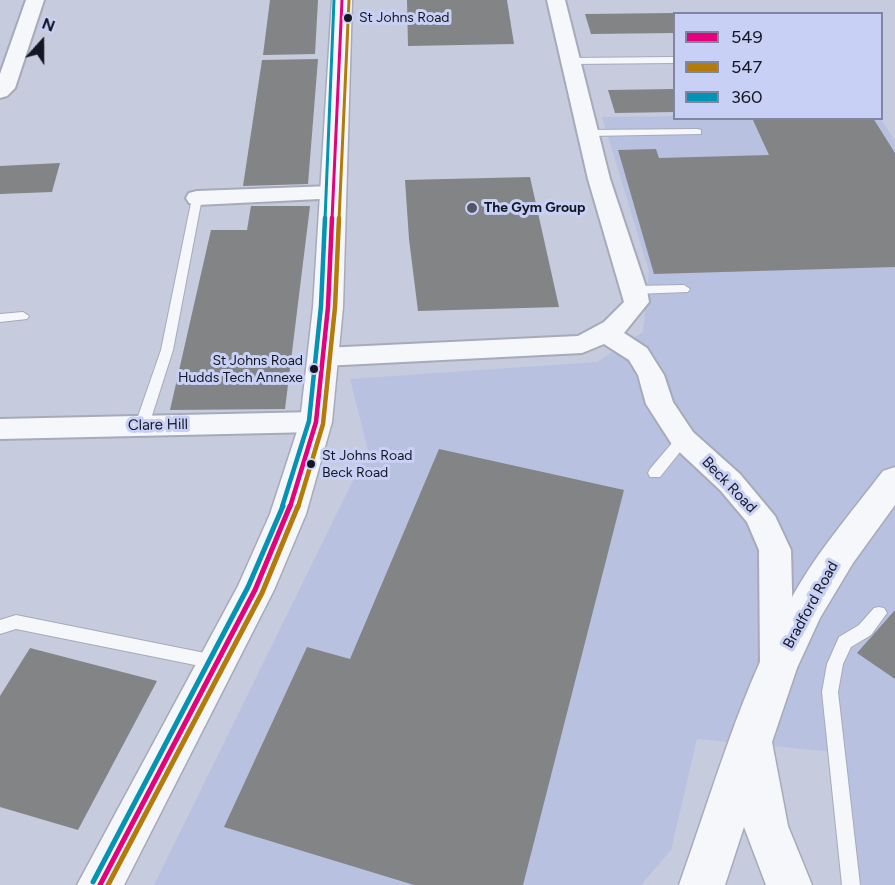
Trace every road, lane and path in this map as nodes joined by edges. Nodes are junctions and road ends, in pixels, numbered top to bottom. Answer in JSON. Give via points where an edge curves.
{"nodes":[{"id":1,"x":35,"y":0,"type":"edge"},
{"id":2,"x":342,"y":0,"type":"edge"},
{"id":3,"x":556,"y":0,"type":"edge"},
{"id":4,"x":673,"y":60,"type":"edge"},
{"id":5,"x":572,"y":61,"type":"junction"},
{"id":6,"x":0,"y":92,"type":"edge"},
{"id":7,"x":698,"y":132,"type":"dead end"},
{"id":8,"x":589,"y":133,"type":"junction"},
{"id":9,"x":332,"y":193,"type":"junction"},
{"id":10,"x":197,"y":198,"type":"joint"},
{"id":11,"x":684,"y":289,"type":"dead end"},
{"id":12,"x":635,"y":291,"type":"junction"},
{"id":13,"x":23,"y":316,"type":"dead end"},
{"id":14,"x":0,"y":318,"type":"edge"},
{"id":15,"x":607,"y":334,"type":"junction"},
{"id":16,"x":323,"y":357,"type":"junction"},
{"id":17,"x":316,"y":422,"type":"junction"},
{"id":18,"x":142,"y":425,"type":"junction"},
{"id":19,"x":0,"y":429,"type":"edge"},
{"id":20,"x":683,"y":439,"type":"junction"},
{"id":21,"x":655,"y":473,"type":"dead end"},
{"id":22,"x":895,"y":480,"type":"edge"},
{"id":23,"x":879,"y":613,"type":"dead end"},
{"id":24,"x":0,"y":627,"type":"edge"},
{"id":25,"x":215,"y":662,"type":"junction"},
{"id":26,"x":777,"y":668,"type":"junction"},
{"id":27,"x":753,"y":743,"type":"junction"},
{"id":28,"x":850,"y":881,"type":"edge"},
{"id":29,"x":100,"y":885,"type":"edge"},
{"id":30,"x":702,"y":885,"type":"edge"},
{"id":31,"x":789,"y":885,"type":"edge"}],
"edges":[{"from":1,"to":6,"type":"street","via":[[5,88]]},
{"from":2,"to":9,"type":"street"},
{"from":3,"to":5,"type":"street"},
{"from":4,"to":5,"type":"lane"},
{"from":5,"to":8,"type":"street"},
{"from":7,"to":8,"type":"lane"},
{"from":8,"to":12,"type":"street","via":[[599,179]]},
{"from":9,"to":10,"type":"street"},
{"from":9,"to":16,"type":"street"},
{"from":10,"to":18,"type":"lane","via":[[167,350]]},
{"from":11,"to":12,"type":"lane"},
{"from":12,"to":15,"type":"street","via":[[637,302],[628,318]]},
{"from":13,"to":14,"type":"lane"},
{"from":15,"to":16,"type":"street","via":[[582,344]]},
{"from":15,"to":20,"type":"street","name":"Beck Road","via":[[638,354],[651,375],[660,404]]},
{"from":16,"to":17,"type":"street"},
{"from":17,"to":18,"type":"street","name":"Clare Hill"},
{"from":17,"to":25,"type":"street","via":[[288,514],[255,590]]},
{"from":18,"to":19,"type":"street","name":"Clare Hill"},
{"from":20,"to":21,"type":"lane"},
{"from":20,"to":26,"type":"street","name":"Beck Road","via":[[760,516],[775,550]]},
{"from":22,"to":26,"type":"street","name":"Bradford Road","via":[[804,610]]},
{"from":23,"to":28,"type":"lane","via":[[865,630],[845,642],[835,664],[830,692]]},
{"from":24,"to":25,"type":"lane","via":[[16,622]]},
{"from":25,"to":29,"type":"street"},
{"from":26,"to":27,"type":"street","name":"Bradford Road"},
{"from":27,"to":30,"type":"street","name":"Bradford Road"},
{"from":27,"to":31,"type":"street","via":[[766,826]]}]}
